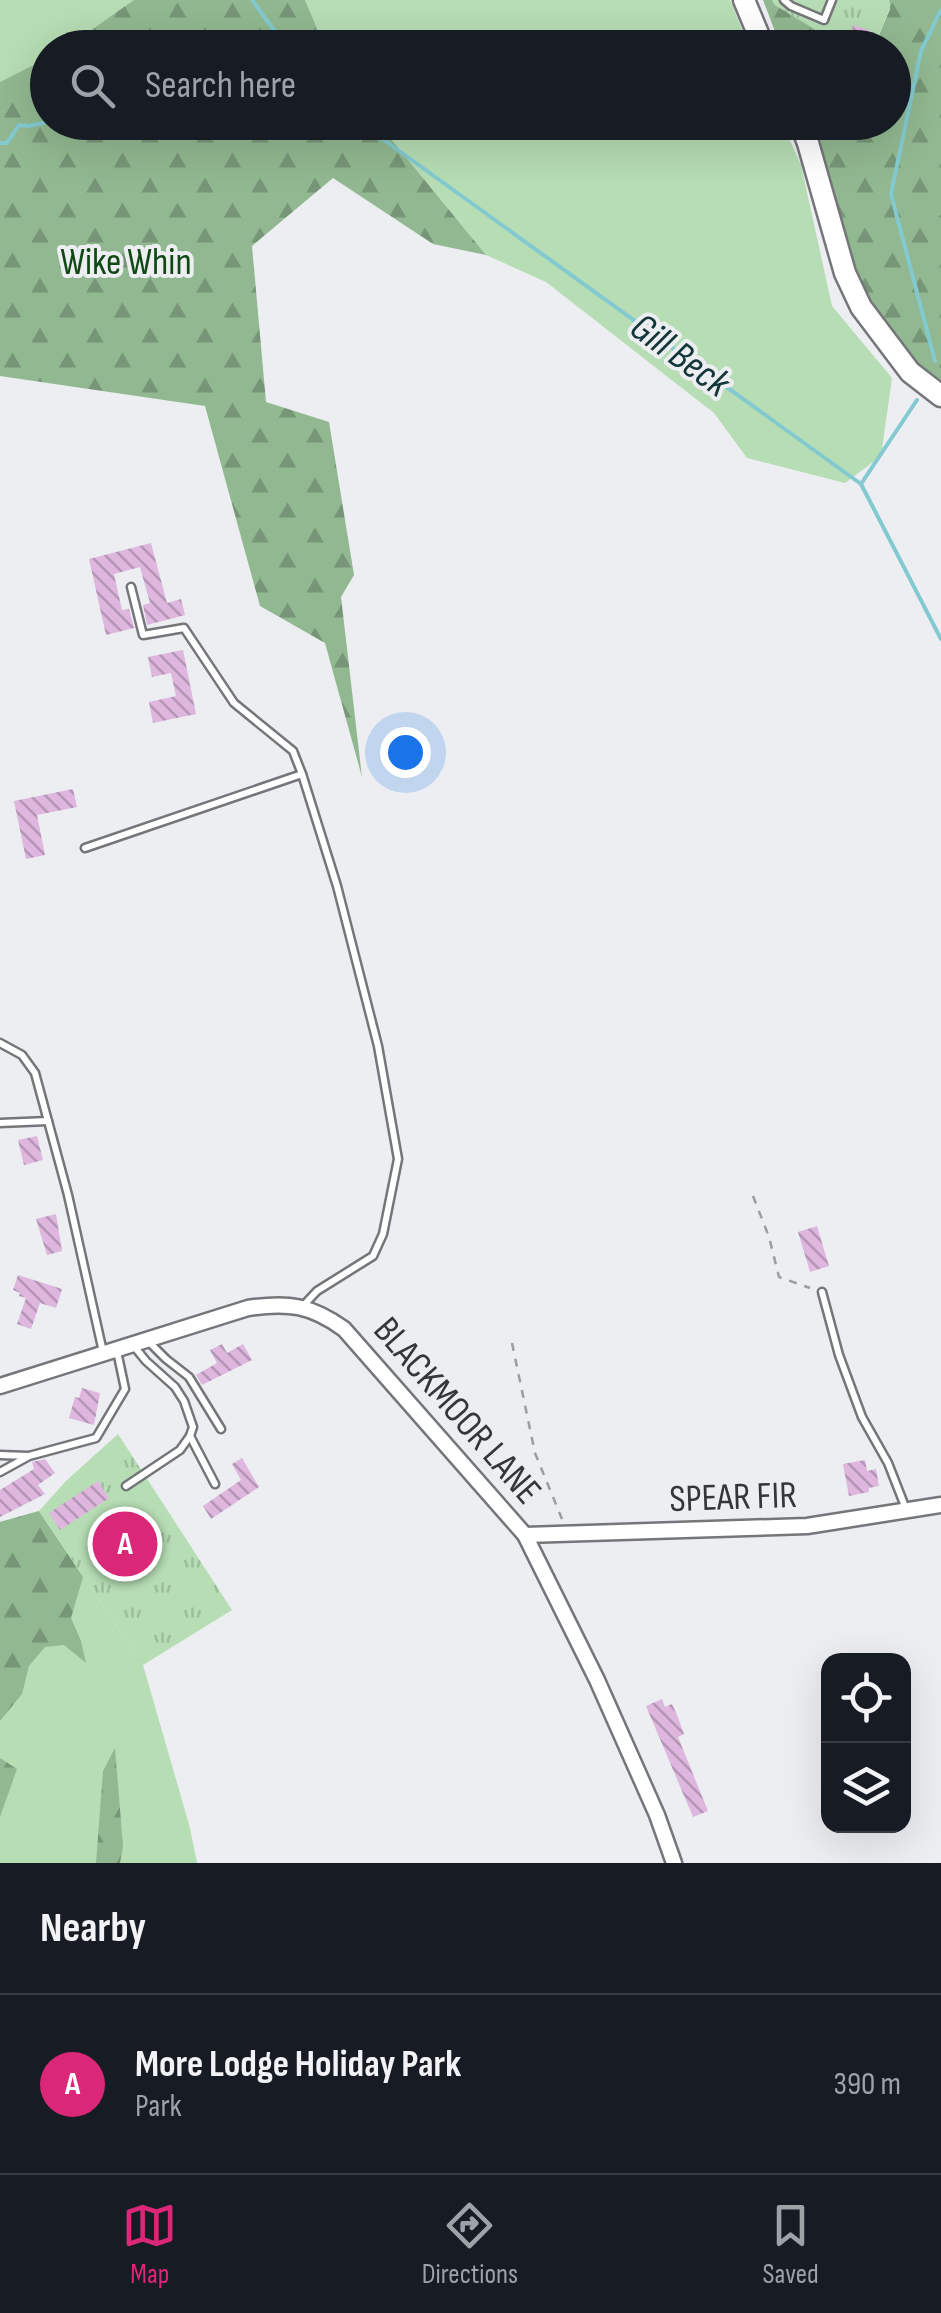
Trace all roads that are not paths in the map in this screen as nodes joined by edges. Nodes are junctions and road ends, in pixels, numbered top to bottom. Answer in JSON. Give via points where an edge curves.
{"nodes":[{"id":1,"x":744,"y":0,"type":"edge"},
{"id":2,"x":784,"y":0,"type":"edge"},
{"id":3,"x":832,"y":0,"type":"edge"},
{"id":4,"x":756,"y":30,"type":"edge"},
{"id":5,"x":807,"y":140,"type":"edge"},
{"id":6,"x":941,"y":396,"type":"edge"},
{"id":7,"x":130,"y":587,"type":"dead end"},
{"id":8,"x":302,"y":774,"type":"junction"},
{"id":9,"x":86,"y":848,"type":"dead end"},
{"id":10,"x":0,"y":1043,"type":"edge"},
{"id":11,"x":48,"y":1121,"type":"junction"},
{"id":12,"x":0,"y":1123,"type":"edge"},
{"id":13,"x":822,"y":1292,"type":"road end"},
{"id":14,"x":302,"y":1307,"type":"junction"},
{"id":15,"x":140,"y":1342,"type":"junction"},
{"id":16,"x":110,"y":1351,"type":"junction"},
{"id":17,"x":0,"y":1386,"type":"edge"},
{"id":18,"x":220,"y":1429,"type":"dead end"},
{"id":19,"x":190,"y":1436,"type":"junction"},
{"id":20,"x":0,"y":1455,"type":"edge"},
{"id":21,"x":29,"y":1456,"type":"junction"},
{"id":22,"x":0,"y":1472,"type":"edge"},
{"id":23,"x":215,"y":1484,"type":"dead end"},
{"id":24,"x":126,"y":1486,"type":"dead end"},
{"id":25,"x":941,"y":1505,"type":"edge"},
{"id":26,"x":907,"y":1512,"type":"junction"},
{"id":27,"x":526,"y":1535,"type":"junction"},
{"id":28,"x":674,"y":1863,"type":"edge"}],
"edges":[{"from":1,"to":4,"type":"street"},
{"from":2,"to":3,"type":"lane","via":[[824,20]]},
{"from":5,"to":6,"type":"street","via":[[861,307],[910,372]]},
{"from":7,"to":8,"type":"lane","via":[[143,634],[184,628],[234,702],[293,751]]},
{"from":8,"to":9,"type":"lane"},
{"from":8,"to":14,"type":"lane","via":[[378,1046],[398,1159],[373,1256]]},
{"from":10,"to":11,"type":"lane","via":[[30,1063]]},
{"from":11,"to":12,"type":"lane"},
{"from":11,"to":16,"type":"lane"},
{"from":13,"to":26,"type":"lane","via":[[862,1417]]},
{"from":14,"to":15,"type":"street","name":"BLACKMOOR LANE","via":[[248,1308]]},
{"from":14,"to":27,"type":"street","name":"BLACKMOOR LANE","via":[[344,1329]]},
{"from":15,"to":16,"type":"street","name":"BLACKMOOR LANE"},
{"from":15,"to":18,"type":"lane","via":[[189,1377]]},
{"from":15,"to":19,"type":"lane","via":[[146,1361],[184,1401]]},
{"from":16,"to":17,"type":"street","name":"BLACKMOOR LANE"},
{"from":16,"to":21,"type":"lane","via":[[125,1389],[96,1438]]},
{"from":19,"to":23,"type":"lane"},
{"from":19,"to":24,"type":"lane"},
{"from":20,"to":21,"type":"lane"},
{"from":21,"to":22,"type":"lane"},
{"from":25,"to":26,"type":"street","name":"SPEAR FIR"},
{"from":26,"to":27,"type":"street","name":"SPEAR FIR","via":[[807,1526]]},
{"from":27,"to":28,"type":"street","name":"BLACKMOOR LANE","via":[[597,1680]]}]}
